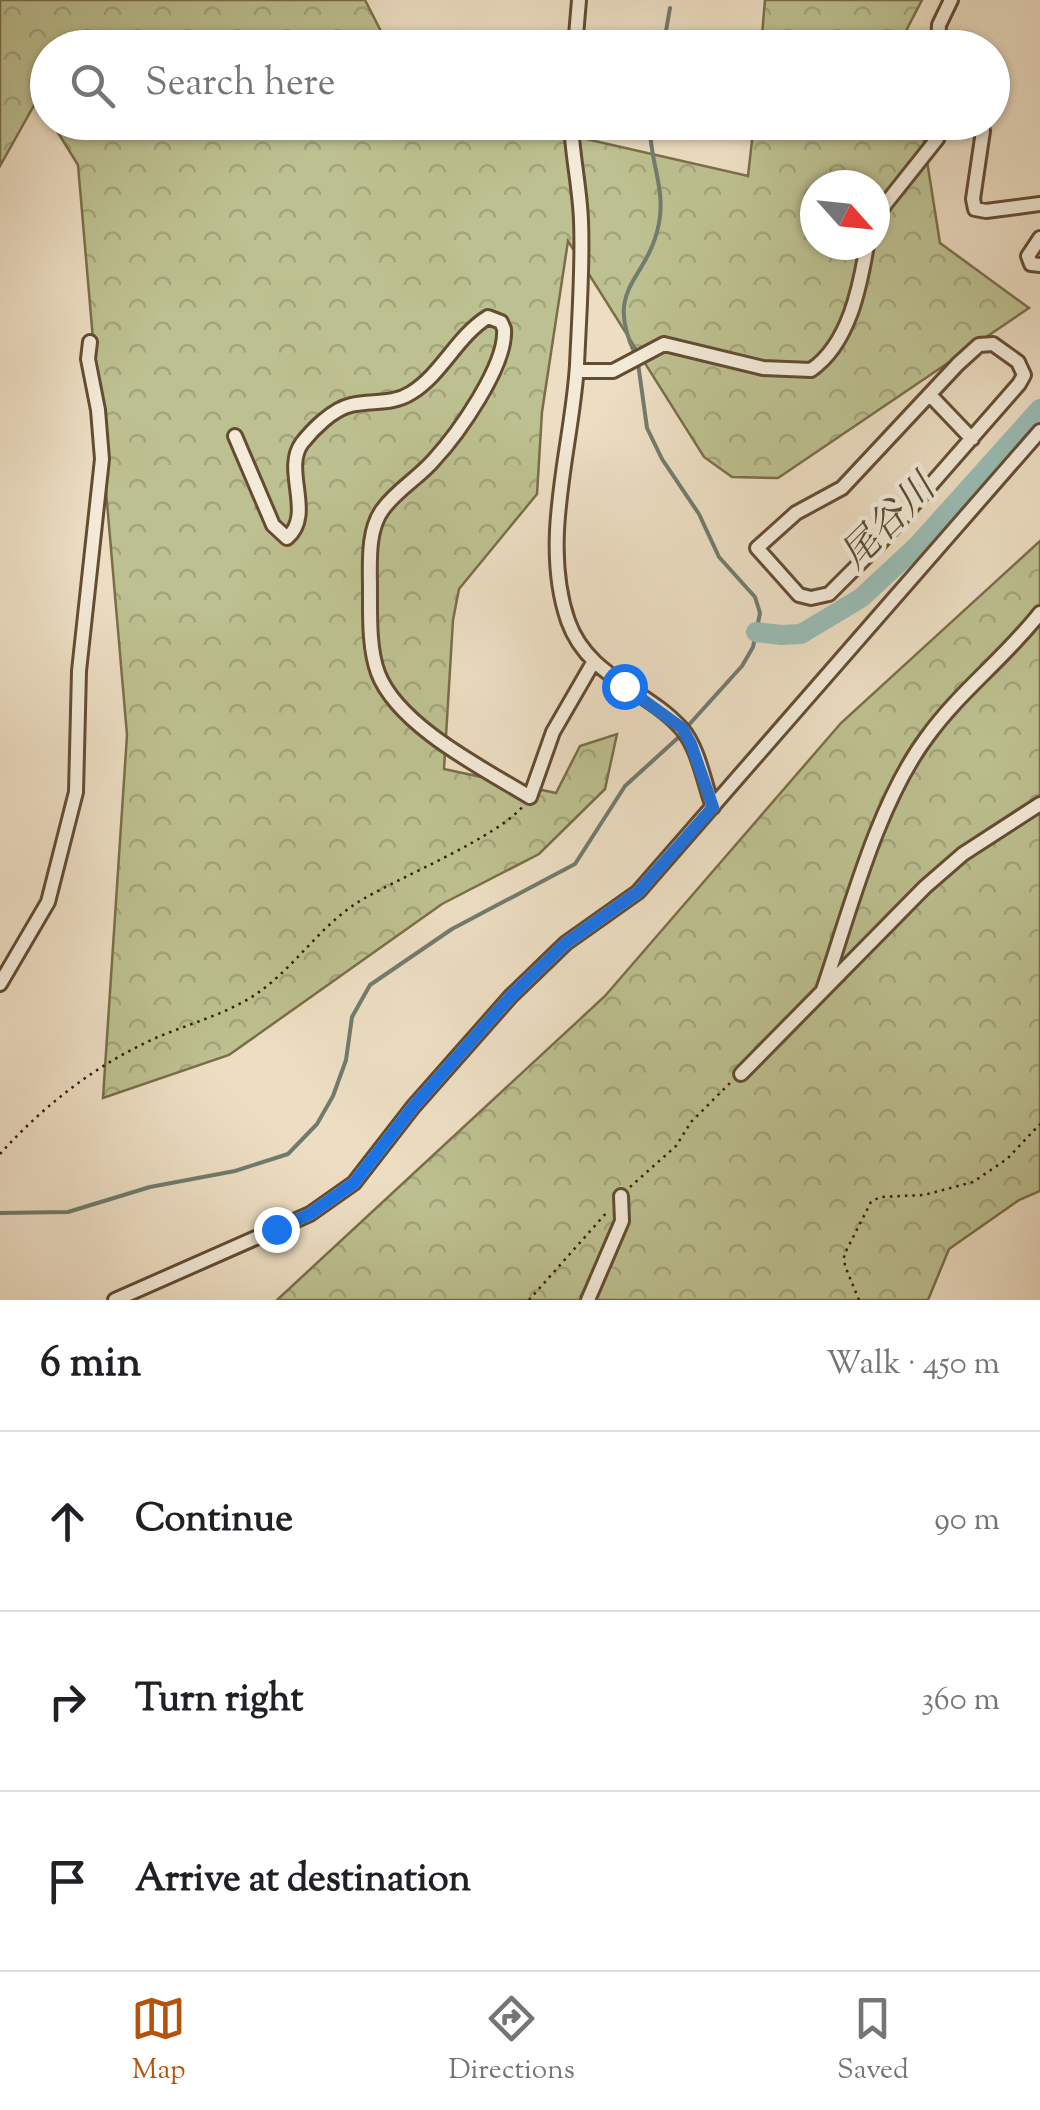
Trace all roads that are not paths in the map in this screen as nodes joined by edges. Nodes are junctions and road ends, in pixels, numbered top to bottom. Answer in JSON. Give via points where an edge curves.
{"nodes":[{"id":1,"x":579,"y":0,"type":"edge"},
{"id":2,"x":951,"y":0,"type":"edge"},
{"id":3,"x":576,"y":30,"type":"edge"},
{"id":4,"x":939,"y":30,"type":"edge"},
{"id":5,"x":573,"y":140,"type":"edge"},
{"id":6,"x":935,"y":140,"type":"edge"},
{"id":7,"x":982,"y":140,"type":"edge"},
{"id":8,"x":890,"y":198,"type":"edge"},
{"id":9,"x":1040,"y":204,"type":"edge"},
{"id":10,"x":1040,"y":238,"type":"edge"},
{"id":11,"x":864,"y":260,"type":"edge"},
{"id":12,"x":1040,"y":265,"type":"edge"},
{"id":13,"x":90,"y":342,"type":"dead end"},
{"id":14,"x":1040,"y":366,"type":"edge"},
{"id":15,"x":576,"y":370,"type":"junction"},
{"id":16,"x":1024,"y":376,"type":"junction"},
{"id":17,"x":930,"y":396,"type":"junction"},
{"id":18,"x":1040,"y":431,"type":"edge"},
{"id":19,"x":235,"y":436,"type":"dead end"},
{"id":20,"x":972,"y":439,"type":"junction"},
{"id":21,"x":1040,"y":613,"type":"edge"},
{"id":22,"x":594,"y":661,"type":"junction"},
{"id":23,"x":1040,"y":804,"type":"edge"},
{"id":24,"x":713,"y":807,"type":"junction"},
{"id":25,"x":0,"y":984,"type":"edge"},
{"id":26,"x":823,"y":990,"type":"junction"},
{"id":27,"x":741,"y":1074,"type":"road end"},
{"id":28,"x":621,"y":1196,"type":"road end"},
{"id":29,"x":115,"y":1300,"type":"edge"},
{"id":30,"x":588,"y":1300,"type":"edge"}],
"edges":[{"from":1,"to":3,"type":"street"},
{"from":2,"to":4,"type":"street"},
{"from":5,"to":15,"type":"street","via":[[582,220]]},
{"from":6,"to":8,"type":"street"},
{"from":7,"to":9,"type":"street","via":[[975,208]]},
{"from":10,"to":12,"type":"street","via":[[1028,256]]},
{"from":11,"to":15,"type":"street","via":[[846,323],[811,370],[763,368],[664,344],[612,371]]},
{"from":13,"to":25,"type":"street","via":[[102,459],[78,670],[76,792],[48,902]]},
{"from":14,"to":16,"type":"street"},
{"from":15,"to":22,"type":"street","via":[[560,502],[560,588],[575,637]]},
{"from":16,"to":17,"type":"street","via":[[1003,349],[984,343]]},
{"from":16,"to":20,"type":"street"},
{"from":17,"to":20,"type":"street"},
{"from":17,"to":20,"type":"street","via":[[842,488],[796,513],[757,548],[794,591],[811,598],[834,590]]},
{"from":18,"to":24,"type":"street"},
{"from":19,"to":22,"type":"street","via":[[273,525],[287,538],[297,524],[296,455],[304,440],[343,408],[407,396],[482,321],[501,322],[503,348],[457,431],[378,518],[370,596],[376,666],[389,693],[427,730],[530,797],[553,732]]},
{"from":21,"to":26,"type":"street","via":[[947,710],[914,756],[868,860]]},
{"from":22,"to":24,"type":"street","via":[[682,728]]},
{"from":23,"to":26,"type":"street","via":[[950,864]]},
{"from":24,"to":29,"type":"street","via":[[638,892],[566,943],[511,996],[354,1183],[310,1214]]},
{"from":26,"to":27,"type":"street"},
{"from":28,"to":30,"type":"street","via":[[622,1222]]}]}
